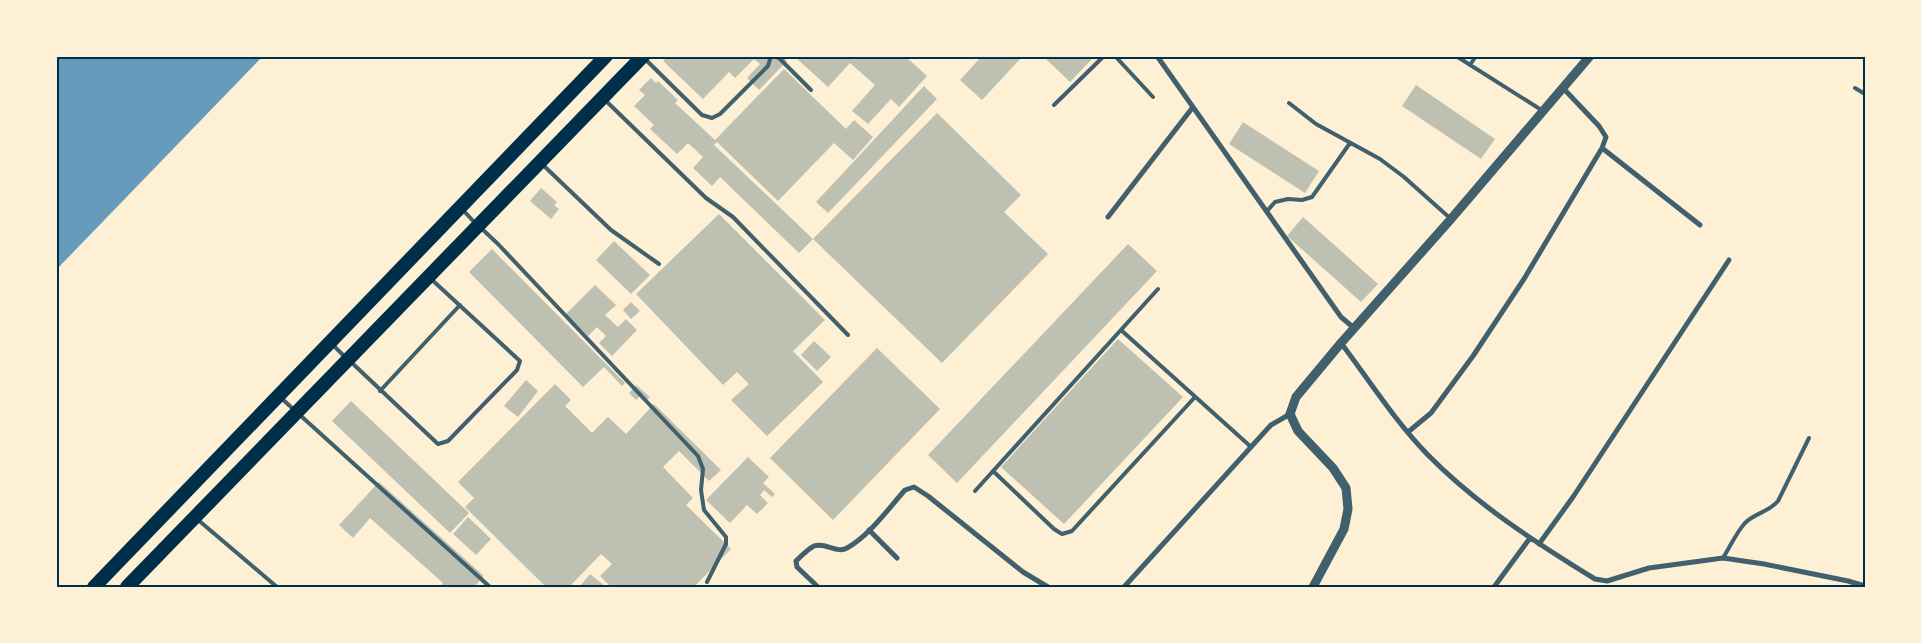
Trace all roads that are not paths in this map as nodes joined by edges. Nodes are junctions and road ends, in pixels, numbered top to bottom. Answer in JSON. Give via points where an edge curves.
{"nodes":[{"id":1,"x":606,"y":56,"type":"edge"},
{"id":2,"x":643,"y":56,"type":"edge"},
{"id":3,"x":772,"y":56,"type":"edge"},
{"id":4,"x":1104,"y":56,"type":"edge"},
{"id":5,"x":1115,"y":56,"type":"edge"},
{"id":6,"x":1157,"y":56,"type":"edge"},
{"id":7,"x":1456,"y":56,"type":"edge"},
{"id":8,"x":1476,"y":56,"type":"edge"},
{"id":9,"x":1590,"y":56,"type":"edge"},
{"id":10,"x":1470,"y":65,"type":"junction"},
{"id":11,"x":1563,"y":88,"type":"junction"},
{"id":12,"x":1855,"y":88,"type":"dead end"},
{"id":13,"x":811,"y":90,"type":"dead end"},
{"id":14,"x":1865,"y":94,"type":"edge"},
{"id":15,"x":1153,"y":97,"type":"dead end"},
{"id":16,"x":602,"y":98,"type":"junction"},
{"id":17,"x":1289,"y":103,"type":"dead end"},
{"id":18,"x":1054,"y":105,"type":"dead end"},
{"id":19,"x":1193,"y":107,"type":"junction"},
{"id":20,"x":1544,"y":112,"type":"junction"},
{"id":21,"x":1350,"y":142,"type":"junction"},
{"id":22,"x":1602,"y":148,"type":"junction"},
{"id":23,"x":540,"y":162,"type":"junction"},
{"id":24,"x":460,"y":207,"type":"junction"},
{"id":25,"x":1267,"y":211,"type":"junction"},
{"id":26,"x":1108,"y":217,"type":"dead end"},
{"id":27,"x":1451,"y":219,"type":"junction"},
{"id":28,"x":1700,"y":224,"type":"dead end"},
{"id":29,"x":478,"y":226,"type":"junction"},
{"id":30,"x":1728,"y":260,"type":"dead end"},
{"id":31,"x":659,"y":264,"type":"dead end"},
{"id":32,"x":429,"y":276,"type":"junction"},
{"id":33,"x":1158,"y":289,"type":"dead end"},
{"id":34,"x":460,"y":305,"type":"junction"},
{"id":35,"x":1354,"y":328,"type":"junction"},
{"id":36,"x":1122,"y":330,"type":"junction"},
{"id":37,"x":848,"y":335,"type":"dead end"},
{"id":38,"x":330,"y":342,"type":"junction"},
{"id":39,"x":1341,"y":343,"type":"junction"},
{"id":40,"x":348,"y":359,"type":"junction"},
{"id":41,"x":380,"y":391,"type":"junction"},
{"id":42,"x":278,"y":395,"type":"junction"},
{"id":43,"x":1196,"y":397,"type":"junction"},
{"id":44,"x":296,"y":412,"type":"junction"},
{"id":45,"x":1290,"y":414,"type":"junction"},
{"id":46,"x":1408,"y":432,"type":"junction"},
{"id":47,"x":1809,"y":438,"type":"dead end"},
{"id":48,"x":1250,"y":446,"type":"junction"},
{"id":49,"x":993,"y":471,"type":"junction"},
{"id":50,"x":974,"y":491,"type":"dead end"},
{"id":51,"x":195,"y":517,"type":"junction"},
{"id":52,"x":869,"y":530,"type":"junction"},
{"id":53,"x":1530,"y":538,"type":"junction"},
{"id":54,"x":1539,"y":544,"type":"junction"},
{"id":55,"x":897,"y":558,"type":"dead end"},
{"id":56,"x":1723,"y":558,"type":"junction"},
{"id":57,"x":1607,"y":581,"type":"junction"},
{"id":58,"x":707,"y":582,"type":"dead end"},
{"id":59,"x":1865,"y":586,"type":"edge"},
{"id":60,"x":94,"y":587,"type":"edge"},
{"id":61,"x":127,"y":587,"type":"edge"},
{"id":62,"x":277,"y":587,"type":"edge"},
{"id":63,"x":490,"y":587,"type":"edge"},
{"id":64,"x":818,"y":587,"type":"edge"},
{"id":65,"x":1048,"y":587,"type":"edge"},
{"id":66,"x":1124,"y":587,"type":"edge"},
{"id":67,"x":1313,"y":587,"type":"edge"},
{"id":68,"x":1494,"y":587,"type":"edge"},
{"id":69,"x":1613,"y":587,"type":"edge"}],
"edges":[{"from":1,"to":24,"type":"highway"},
{"from":2,"to":3,"type":"lane","via":[[702,115],[712,118],[720,114],[768,66]]},
{"from":2,"to":16,"type":"highway"},
{"from":3,"to":13,"type":"lane","via":[[779,58]]},
{"from":4,"to":18,"type":"lane"},
{"from":5,"to":15,"type":"lane"},
{"from":6,"to":19,"type":"street"},
{"from":7,"to":10,"type":"lane"},
{"from":8,"to":10,"type":"lane"},
{"from":9,"to":11,"type":"street"},
{"from":10,"to":20,"type":"lane"},
{"from":11,"to":20,"type":"street"},
{"from":11,"to":22,"type":"street","via":[[1606,137]]},
{"from":12,"to":14,"type":"lane"},
{"from":16,"to":23,"type":"highway"},
{"from":16,"to":37,"type":"lane","via":[[706,198],[733,217]]},
{"from":17,"to":21,"type":"lane","via":[[1316,124]]},
{"from":19,"to":25,"type":"street"},
{"from":19,"to":26,"type":"street"},
{"from":20,"to":27,"type":"street"},
{"from":21,"to":25,"type":"lane","via":[[1312,197],[1276,202]]},
{"from":21,"to":27,"type":"lane","via":[[1404,177]]},
{"from":22,"to":28,"type":"street"},
{"from":22,"to":46,"type":"street","via":[[1524,279],[1473,356],[1432,413]]},
{"from":23,"to":29,"type":"highway"},
{"from":23,"to":31,"type":"lane","via":[[611,230]]},
{"from":24,"to":29,"type":"lane"},
{"from":24,"to":38,"type":"highway"},
{"from":25,"to":35,"type":"street","via":[[1341,317]]},
{"from":27,"to":35,"type":"street"},
{"from":29,"to":32,"type":"highway"},
{"from":29,"to":58,"type":"lane","via":[[698,456],[703,469],[701,490],[704,510],[726,537],[726,544]]},
{"from":30,"to":54,"type":"street"},
{"from":32,"to":34,"type":"lane"},
{"from":32,"to":40,"type":"highway"},
{"from":33,"to":36,"type":"lane"},
{"from":34,"to":41,"type":"lane"},
{"from":34,"to":41,"type":"lane","via":[[520,361],[517,370],[448,442],[438,444]]},
{"from":35,"to":39,"type":"street"},
{"from":36,"to":43,"type":"lane"},
{"from":36,"to":49,"type":"lane"},
{"from":38,"to":40,"type":"lane"},
{"from":38,"to":42,"type":"highway"},
{"from":39,"to":45,"type":"street","via":[[1296,397]]},
{"from":39,"to":46,"type":"street"},
{"from":40,"to":41,"type":"lane"},
{"from":40,"to":44,"type":"highway"},
{"from":42,"to":44,"type":"lane"},
{"from":42,"to":60,"type":"highway"},
{"from":43,"to":48,"type":"lane"},
{"from":43,"to":49,"type":"lane","via":[[1072,531],[1062,534],[1054,529]]},
{"from":44,"to":51,"type":"highway"},
{"from":44,"to":63,"type":"lane"},
{"from":45,"to":48,"type":"street","via":[[1271,424]]},
{"from":45,"to":67,"type":"street","via":[[1298,430],[1333,468],[1346,488],[1348,509],[1344,529]]},
{"from":46,"to":53,"type":"street","via":[[1474,498]]},
{"from":47,"to":56,"type":"lane","via":[[1778,501],[1744,524]]},
{"from":48,"to":66,"type":"street"},
{"from":49,"to":50,"type":"lane"},
{"from":51,"to":61,"type":"highway"},
{"from":51,"to":62,"type":"lane"},
{"from":52,"to":55,"type":"street"},
{"from":52,"to":64,"type":"street","via":[[846,549],[824,544],[813,546],[796,561],[797,567]]},
{"from":52,"to":65,"type":"street","via":[[905,490],[914,487],[1023,572]]},
{"from":53,"to":54,"type":"street"},
{"from":53,"to":68,"type":"street"},
{"from":54,"to":57,"type":"street","via":[[1595,579]]},
{"from":56,"to":57,"type":"street","via":[[1649,568]]},
{"from":56,"to":59,"type":"street"},
{"from":57,"to":69,"type":"street"}]}
